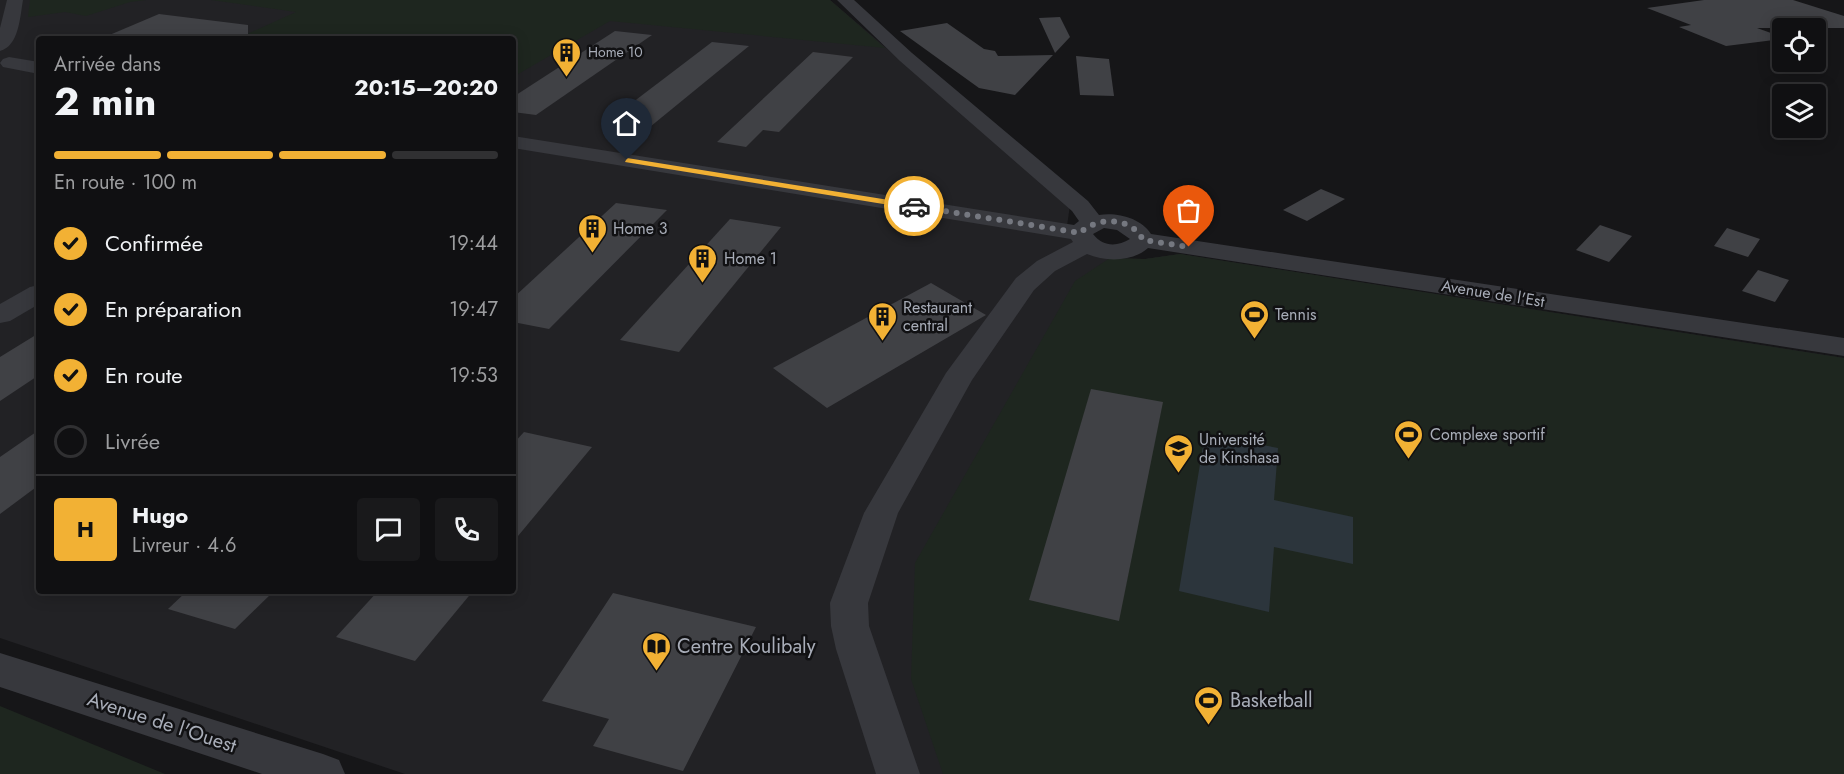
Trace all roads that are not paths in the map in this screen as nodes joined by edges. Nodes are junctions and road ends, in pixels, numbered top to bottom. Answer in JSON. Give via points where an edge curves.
{"nodes":[{"id":1,"x":15,"y":0,"type":"edge"},
{"id":2,"x":845,"y":0,"type":"edge"},
{"id":3,"x":0,"y":46,"type":"edge"},
{"id":4,"x":9,"y":63,"type":"dead end"},
{"id":5,"x":36,"y":68,"type":"edge"},
{"id":6,"x":516,"y":142,"type":"edge"},
{"id":7,"x":1087,"y":233,"type":"junction"},
{"id":8,"x":36,"y":295,"type":"edge"},
{"id":9,"x":0,"y":315,"type":"edge"},
{"id":10,"x":1844,"y":347,"type":"edge"},
{"id":11,"x":0,"y":670,"type":"edge"},
{"id":12,"x":323,"y":774,"type":"edge"},
{"id":13,"x":898,"y":774,"type":"edge"}],
"edges":[{"from":1,"to":3,"type":"street","via":[[12,22]]},
{"from":2,"to":7,"type":"street","via":[[914,65],[1080,206]]},
{"from":4,"to":5,"type":"street"},
{"from":6,"to":7,"type":"street"},
{"from":7,"to":10,"type":"street","name":"Avenue de l'Est","via":[[1102,221],[1124,224],[1139,232],[1143,240]]},
{"from":7,"to":13,"type":"street","via":[[1025,284],[957,380],[881,513],[849,603],[856,649]]},
{"from":8,"to":9,"type":"street"},
{"from":11,"to":12,"type":"street","name":"Avenue de l'Ouest"}]}
